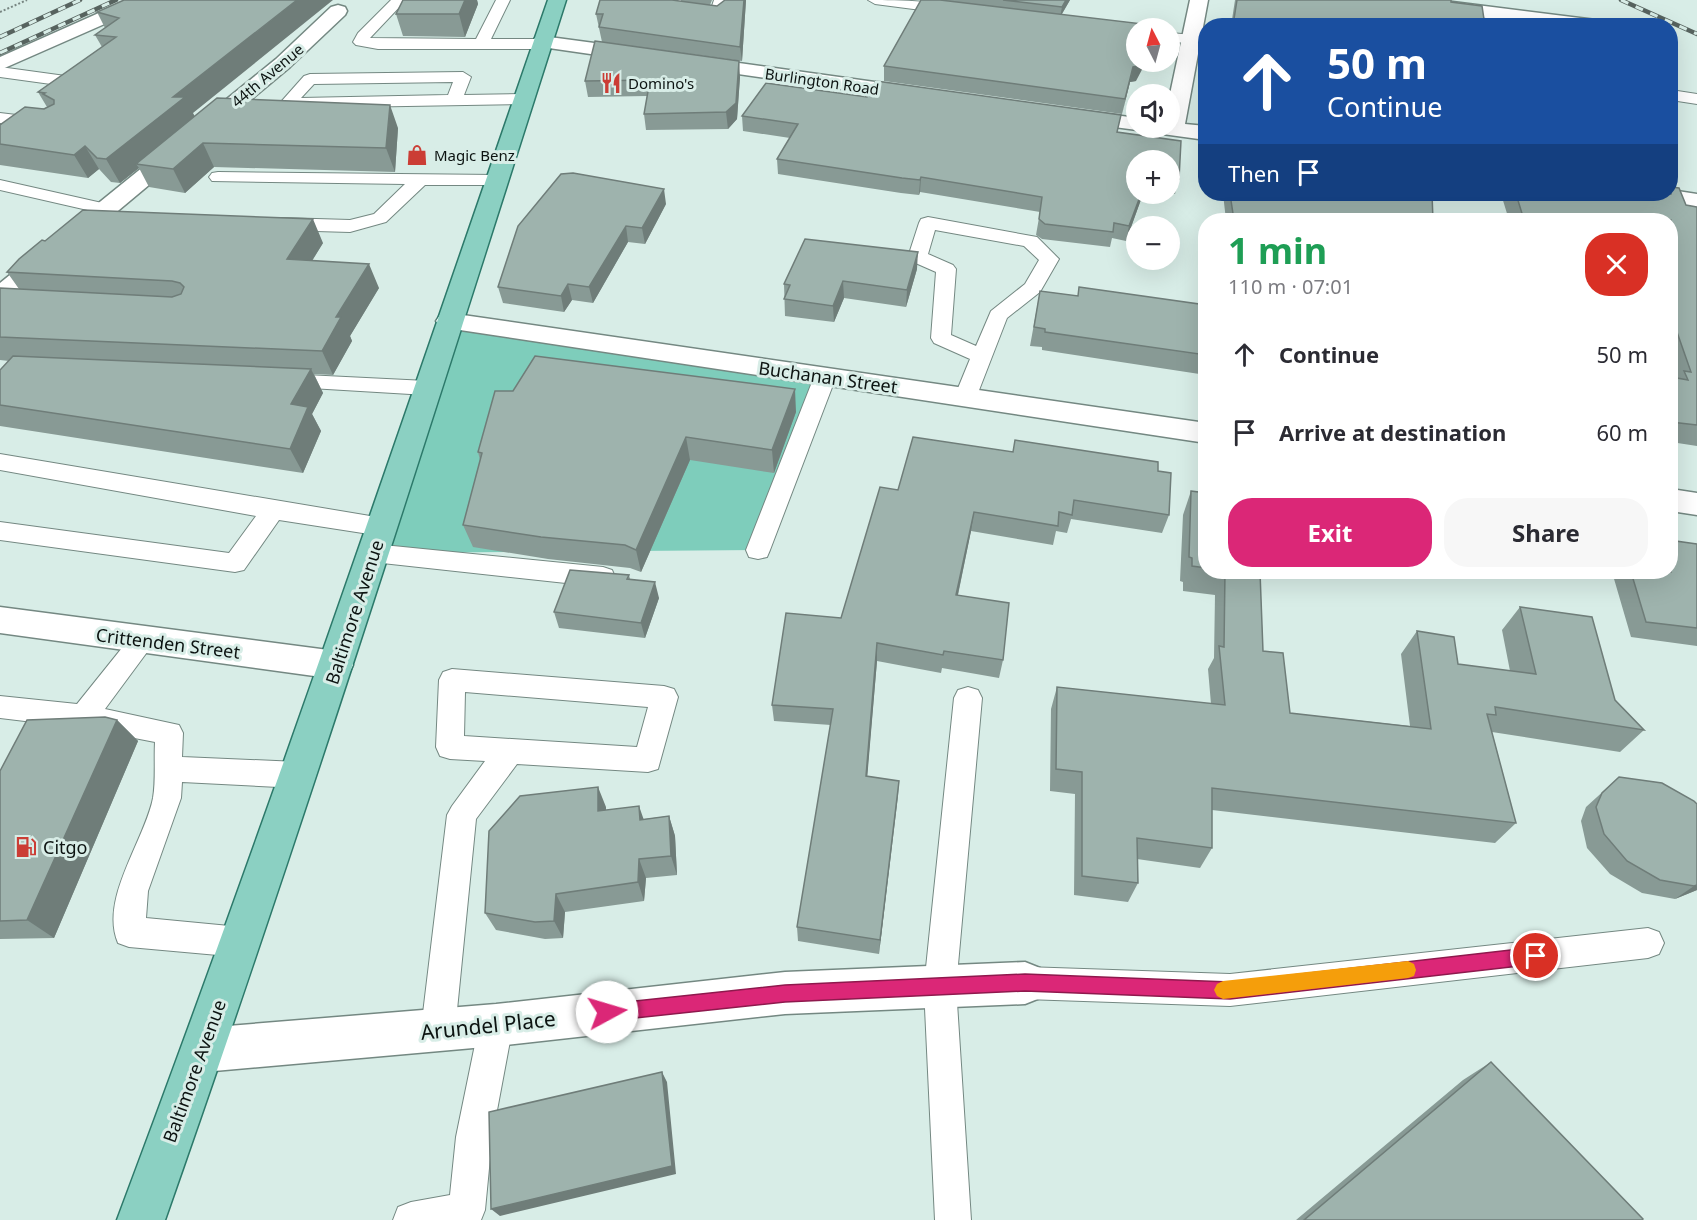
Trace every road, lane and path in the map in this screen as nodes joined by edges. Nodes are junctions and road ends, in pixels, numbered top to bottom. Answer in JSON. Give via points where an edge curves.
{"nodes":[{"id":1,"x":27,"y":0,"type":"edge"},
{"id":2,"x":399,"y":0,"type":"edge"},
{"id":3,"x":503,"y":0,"type":"edge"},
{"id":4,"x":557,"y":0,"type":"edge"},
{"id":5,"x":674,"y":0,"type":"edge"},
{"id":6,"x":721,"y":0,"type":"edge"},
{"id":7,"x":875,"y":0,"type":"edge"},
{"id":8,"x":1199,"y":0,"type":"edge"},
{"id":9,"x":1394,"y":0,"type":"edge"},
{"id":10,"x":142,"y":6,"type":"edge"},
{"id":11,"x":338,"y":11,"type":"dead end"},
{"id":12,"x":0,"y":12,"type":"edge"},
{"id":13,"x":970,"y":12,"type":"edge"},
{"id":14,"x":1199,"y":18,"type":"edge"},
{"id":15,"x":1534,"y":18,"type":"edge"},
{"id":16,"x":1180,"y":38,"type":"edge"},
{"id":17,"x":1198,"y":40,"type":"edge"},
{"id":18,"x":542,"y":43,"type":"junction"},
{"id":19,"x":1198,"y":43,"type":"edge"},
{"id":20,"x":481,"y":44,"type":"junction"},
{"id":21,"x":654,"y":57,"type":"edge"},
{"id":22,"x":676,"y":60,"type":"edge"},
{"id":23,"x":0,"y":64,"type":"edge"},
{"id":24,"x":0,"y":72,"type":"edge"},
{"id":25,"x":80,"y":83,"type":"edge"},
{"id":26,"x":1180,"y":94,"type":"edge"},
{"id":27,"x":1678,"y":96,"type":"edge"},
{"id":28,"x":941,"y":97,"type":"edge"},
{"id":29,"x":523,"y":99,"type":"junction"},
{"id":30,"x":1697,"y":99,"type":"edge"},
{"id":31,"x":454,"y":100,"type":"junction"},
{"id":32,"x":1057,"y":113,"type":"edge"},
{"id":33,"x":0,"y":118,"type":"edge"},
{"id":34,"x":1126,"y":122,"type":"edge"},
{"id":35,"x":58,"y":125,"type":"edge"},
{"id":36,"x":1180,"y":130,"type":"edge"},
{"id":37,"x":1198,"y":132,"type":"edge"},
{"id":38,"x":218,"y":177,"type":"dead end"},
{"id":39,"x":421,"y":179,"type":"junction"},
{"id":40,"x":496,"y":180,"type":"junction"},
{"id":41,"x":0,"y":185,"type":"edge"},
{"id":42,"x":1678,"y":198,"type":"edge"},
{"id":43,"x":1697,"y":201,"type":"edge"},
{"id":44,"x":105,"y":209,"type":"junction"},
{"id":45,"x":268,"y":224,"type":"edge"},
{"id":46,"x":0,"y":296,"type":"edge"},
{"id":47,"x":0,"y":303,"type":"edge"},
{"id":48,"x":23,"y":304,"type":"edge"},
{"id":49,"x":449,"y":321,"type":"junction"},
{"id":50,"x":981,"y":357,"type":"junction"},
{"id":51,"x":825,"y":377,"type":"junction"},
{"id":52,"x":268,"y":381,"type":"edge"},
{"id":53,"x":427,"y":388,"type":"junction"},
{"id":54,"x":965,"y":398,"type":"junction"},
{"id":55,"x":1198,"y":432,"type":"edge"},
{"id":56,"x":0,"y":462,"type":"edge"},
{"id":57,"x":1678,"y":501,"type":"edge"},
{"id":58,"x":1697,"y":504,"type":"edge"},
{"id":59,"x":273,"y":510,"type":"junction"},
{"id":60,"x":0,"y":531,"type":"edge"},
{"id":61,"x":377,"y":540,"type":"junction"},
{"id":62,"x":759,"y":550,"type":"dead end"},
{"id":63,"x":630,"y":580,"type":"edge"},
{"id":64,"x":0,"y":620,"type":"edge"},
{"id":65,"x":143,"y":640,"type":"junction"},
{"id":66,"x":336,"y":665,"type":"junction"},
{"id":67,"x":968,"y":698,"type":"dead end"},
{"id":68,"x":0,"y":707,"type":"edge"},
{"id":69,"x":83,"y":716,"type":"junction"},
{"id":70,"x":510,"y":752,"type":"junction"},
{"id":71,"x":168,"y":769,"type":"junction"},
{"id":72,"x":298,"y":775,"type":"junction"},
{"id":73,"x":240,"y":942,"type":"junction"},
{"id":74,"x":1648,"y":943,"type":"dead end"},
{"id":75,"x":1025,"y":982,"type":"joint"},
{"id":76,"x":940,"y":987,"type":"junction"},
{"id":77,"x":496,"y":1025,"type":"junction"},
{"id":78,"x":438,"y":1030,"type":"junction"},
{"id":79,"x":203,"y":1050,"type":"junction"},
{"id":80,"x":141,"y":1220,"type":"edge"},
{"id":81,"x":411,"y":1220,"type":"edge"},
{"id":82,"x":953,"y":1220,"type":"edge"}],
"edges":[{"from":1,"to":12,"type":"path"},
{"from":2,"to":20,"type":"lane","via":[[363,36],[362,42]]},
{"from":3,"to":20,"type":"lane"},
{"from":4,"to":18,"type":"main road","name":"Baltimore Avenue"},
{"from":5,"to":6,"type":"lane","via":[[670,8],[717,14]]},
{"from":7,"to":13,"type":"lane"},
{"from":8,"to":14,"type":"street"},
{"from":9,"to":15,"type":"street"},
{"from":10,"to":23,"type":"street"},
{"from":11,"to":44,"type":"street","name":"44th Avenue","via":[[283,63]]},
{"from":16,"to":17,"type":"lane"},
{"from":18,"to":20,"type":"lane"},
{"from":18,"to":21,"type":"street"},
{"from":18,"to":29,"type":"main road","name":"Baltimore Avenue"},
{"from":19,"to":26,"type":"street"},
{"from":22,"to":28,"type":"street","name":"Burlington Road"},
{"from":24,"to":25,"type":"lane"},
{"from":27,"to":30,"type":"lane"},
{"from":29,"to":31,"type":"lane"},
{"from":29,"to":40,"type":"main road","name":"Baltimore Avenue"},
{"from":31,"to":31,"type":"lane","via":[[463,76],[310,80],[288,103]]},
{"from":32,"to":34,"type":"street"},
{"from":33,"to":35,"type":"lane"},
{"from":36,"to":37,"type":"street"},
{"from":38,"to":39,"type":"lane"},
{"from":39,"to":40,"type":"lane"},
{"from":39,"to":45,"type":"lane","via":[[380,218],[350,226]]},
{"from":40,"to":49,"type":"main road","name":"Baltimore Avenue"},
{"from":41,"to":44,"type":"lane"},
{"from":42,"to":43,"type":"street"},
{"from":44,"to":46,"type":"street","name":"44th Avenue"},
{"from":47,"to":48,"type":"lane"},
{"from":49,"to":51,"type":"street","name":"Buchanan Street"},
{"from":49,"to":53,"type":"main road","name":"Baltimore Avenue"},
{"from":50,"to":50,"type":"lane","via":[[998,315],[1034,288],[1049,259],[1030,241],[928,224],[918,257],[946,269],[941,339]]},
{"from":50,"to":54,"type":"lane"},
{"from":51,"to":54,"type":"street","name":"Buchanan Street"},
{"from":51,"to":62,"type":"lane"},
{"from":52,"to":53,"type":"lane"},
{"from":53,"to":61,"type":"main road","name":"Baltimore Avenue"},
{"from":54,"to":55,"type":"street","name":"Buchanan Street"},
{"from":56,"to":59,"type":"lane"},
{"from":57,"to":58,"type":"street"},
{"from":59,"to":60,"type":"lane","via":[[235,563]]},
{"from":59,"to":61,"type":"lane"},
{"from":61,"to":63,"type":"lane"},
{"from":61,"to":66,"type":"main road","name":"Baltimore Avenue"},
{"from":64,"to":65,"type":"street","name":"Crittenden Street"},
{"from":65,"to":66,"type":"street","name":"Crittenden Street"},
{"from":65,"to":69,"type":"lane"},
{"from":66,"to":72,"type":"main road","name":"Baltimore Avenue"},
{"from":67,"to":76,"type":"lane"},
{"from":68,"to":69,"type":"lane"},
{"from":69,"to":71,"type":"lane","via":[[169,733]]},
{"from":70,"to":70,"type":"lane","via":[[450,747],[452,680],[664,697],[648,760]]},
{"from":70,"to":78,"type":"lane","via":[[462,815]]},
{"from":71,"to":72,"type":"lane"},
{"from":71,"to":73,"type":"lane","via":[[167,798],[134,891],[129,932]]},
{"from":72,"to":73,"type":"main road","name":"Baltimore Avenue"},
{"from":73,"to":79,"type":"main road","name":"Baltimore Avenue"},
{"from":74,"to":75,"type":"lane","via":[[1230,990]]},
{"from":75,"to":76,"type":"street","name":"Arundel Place"},
{"from":76,"to":77,"type":"street","name":"Arundel Place","via":[[785,993]]},
{"from":76,"to":82,"type":"lane"},
{"from":77,"to":78,"type":"street","name":"Arundel Place"},
{"from":77,"to":81,"type":"lane","via":[[474,1137],[466,1210]]},
{"from":78,"to":79,"type":"street","name":"Arundel Place"},
{"from":79,"to":80,"type":"main road","name":"Baltimore Avenue"}]}
